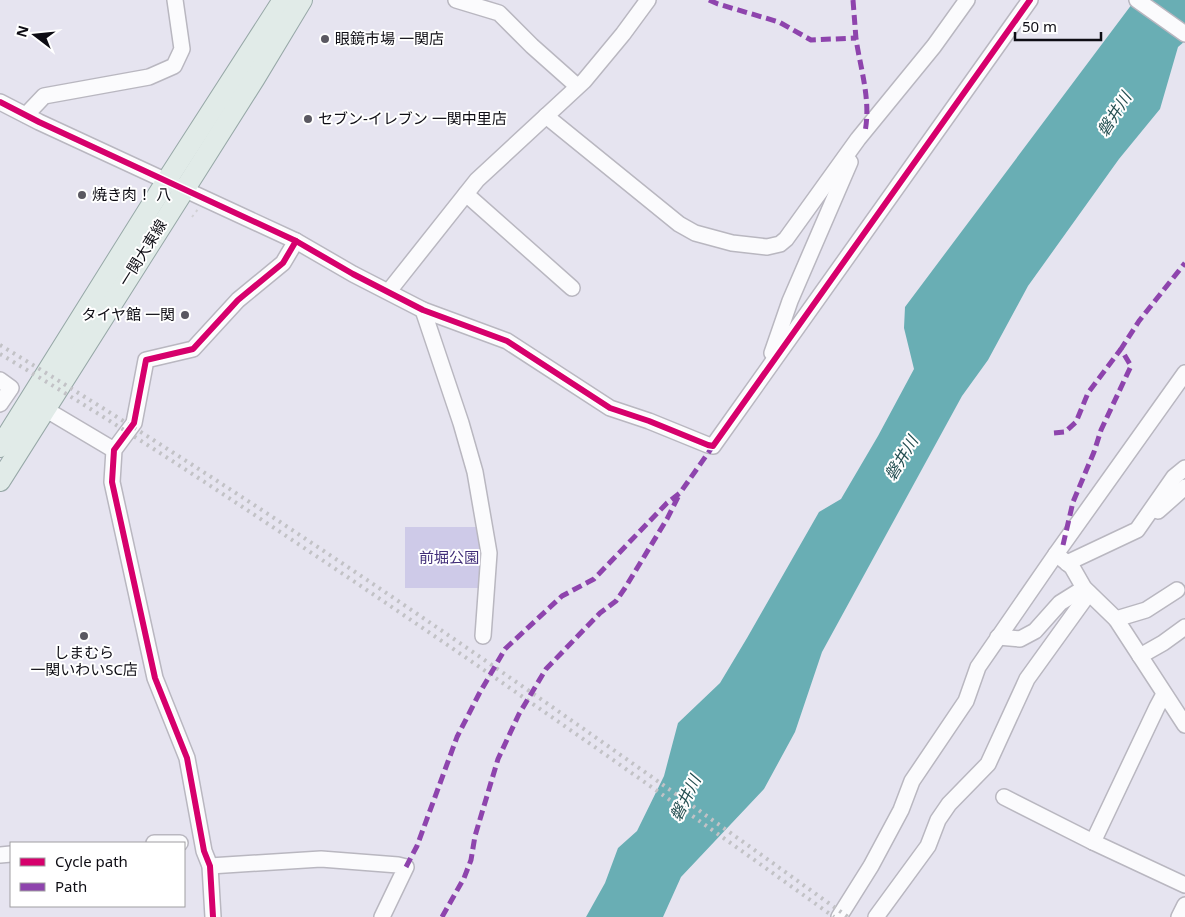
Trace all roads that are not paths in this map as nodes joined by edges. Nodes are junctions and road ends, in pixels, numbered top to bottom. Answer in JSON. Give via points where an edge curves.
{"nodes":[{"id":1,"x":175,"y":0,"type":"edge"},
{"id":2,"x":283,"y":0,"type":"edge"},
{"id":3,"x":302,"y":0,"type":"edge"},
{"id":4,"x":456,"y":0,"type":"edge"},
{"id":5,"x":648,"y":0,"type":"edge"},
{"id":6,"x":967,"y":0,"type":"edge"},
{"id":7,"x":1030,"y":0,"type":"edge"},
{"id":8,"x":1137,"y":0,"type":"edge"},
{"id":9,"x":1185,"y":34,"type":"edge"},
{"id":10,"x":577,"y":86,"type":"junction"},
{"id":11,"x":0,"y":102,"type":"edge"},
{"id":12,"x":26,"y":115,"type":"junction"},
{"id":13,"x":546,"y":116,"type":"junction"},
{"id":14,"x":858,"y":139,"type":"junction"},
{"id":15,"x":175,"y":184,"type":"junction"},
{"id":16,"x":466,"y":194,"type":"junction"},
{"id":17,"x":296,"y":241,"type":"junction"},
{"id":18,"x":572,"y":288,"type":"dead end"},
{"id":19,"x":389,"y":291,"type":"junction"},
{"id":20,"x":423,"y":310,"type":"junction"},
{"id":21,"x":767,"y":369,"type":"junction"},
{"id":22,"x":1185,"y":373,"type":"edge"},
{"id":23,"x":0,"y":380,"type":"edge"},
{"id":24,"x":0,"y":404,"type":"edge"},
{"id":25,"x":45,"y":408,"type":"junction"},
{"id":26,"x":0,"y":447,"type":"edge"},
{"id":27,"x":114,"y":450,"type":"junction"},
{"id":28,"x":1185,"y":468,"type":"edge"},
{"id":29,"x":0,"y":481,"type":"edge"},
{"id":30,"x":1185,"y":487,"type":"edge"},
{"id":31,"x":1151,"y":510,"type":"junction"},
{"id":32,"x":1061,"y":559,"type":"junction"},
{"id":33,"x":1086,"y":590,"type":"junction"},
{"id":34,"x":1176,"y":590,"type":"dead end"},
{"id":35,"x":1116,"y":619,"type":"junction"},
{"id":36,"x":1185,"y":627,"type":"edge"},
{"id":37,"x":483,"y":636,"type":"dead end"},
{"id":38,"x":998,"y":637,"type":"junction"},
{"id":39,"x":1140,"y":656,"type":"junction"},
{"id":40,"x":1164,"y":694,"type":"junction"},
{"id":41,"x":1185,"y":725,"type":"edge"},
{"id":42,"x":1004,"y":797,"type":"dead end"},
{"id":43,"x":1093,"y":842,"type":"junction"},
{"id":44,"x":185,"y":845,"type":"edge"},
{"id":45,"x":204,"y":851,"type":"junction"},
{"id":46,"x":210,"y":866,"type":"junction"},
{"id":47,"x":1185,"y":885,"type":"edge"},
{"id":48,"x":1185,"y":905,"type":"edge"},
{"id":49,"x":214,"y":917,"type":"edge"},
{"id":50,"x":382,"y":917,"type":"edge"},
{"id":51,"x":838,"y":917,"type":"edge"},
{"id":52,"x":876,"y":917,"type":"edge"},
{"id":53,"x":1179,"y":917,"type":"edge"}],
"edges":[{"from":1,"to":12,"type":"street","via":[[182,49],[174,66],[149,77],[44,96]]},
{"from":2,"to":15,"type":"main road","name":"一関大東線"},
{"from":3,"to":15,"type":"main road","name":"一関大東線","via":[[250,86]]},
{"from":4,"to":10,"type":"street","via":[[500,13]]},
{"from":5,"to":10,"type":"street"},
{"from":6,"to":14,"type":"street"},
{"from":7,"to":21,"type":"street"},
{"from":8,"to":9,"type":"street"},
{"from":10,"to":13,"type":"street"},
{"from":11,"to":12,"type":"street"},
{"from":12,"to":15,"type":"street"},
{"from":13,"to":14,"type":"street","via":[[679,224],[695,233],[732,243],[767,247],[786,239]]},
{"from":13,"to":16,"type":"street"},
{"from":14,"to":21,"type":"street","via":[[790,300]]},
{"from":15,"to":17,"type":"street"},
{"from":15,"to":25,"type":"main road","name":"一関大東線"},
{"from":15,"to":26,"type":"main road","name":"一関大東線"},
{"from":16,"to":18,"type":"street"},
{"from":16,"to":19,"type":"street"},
{"from":17,"to":19,"type":"street"},
{"from":17,"to":27,"type":"street","via":[[283,263],[238,300],[193,349],[146,360],[134,424]]},
{"from":19,"to":20,"type":"street"},
{"from":20,"to":21,"type":"street","via":[[507,341],[610,408],[713,446]]},
{"from":20,"to":37,"type":"street","via":[[475,472],[489,553]]},
{"from":22,"to":32,"type":"street"},
{"from":23,"to":24,"type":"street","via":[[11,388]]},
{"from":25,"to":27,"type":"street"},
{"from":25,"to":29,"type":"main road","name":"一関大東線"},
{"from":27,"to":45,"type":"street","via":[[113,486],[155,678],[187,758]]},
{"from":28,"to":31,"type":"street","via":[[1174,477]]},
{"from":30,"to":31,"type":"street","via":[[1158,512]]},
{"from":31,"to":32,"type":"street","via":[[1137,530]]},
{"from":32,"to":33,"type":"street","via":[[1072,567]]},
{"from":32,"to":38,"type":"street"},
{"from":33,"to":35,"type":"street"},
{"from":33,"to":38,"type":"street","via":[[1060,603],[1035,631],[1020,639]]},
{"from":33,"to":52,"type":"street","via":[[1027,679],[988,764],[948,804],[928,846]]},
{"from":34,"to":35,"type":"street","via":[[1146,610]]},
{"from":35,"to":39,"type":"street"},
{"from":36,"to":39,"type":"street"},
{"from":38,"to":51,"type":"street","via":[[978,668],[966,700],[912,781],[901,810],[871,866]]},
{"from":39,"to":40,"type":"street"},
{"from":40,"to":41,"type":"street"},
{"from":40,"to":43,"type":"street"},
{"from":42,"to":43,"type":"street"},
{"from":43,"to":47,"type":"street"},
{"from":44,"to":45,"type":"street"},
{"from":45,"to":46,"type":"street"},
{"from":46,"to":49,"type":"street"},
{"from":46,"to":50,"type":"street","via":[[321,859],[406,867]]},
{"from":48,"to":53,"type":"street"}]}
